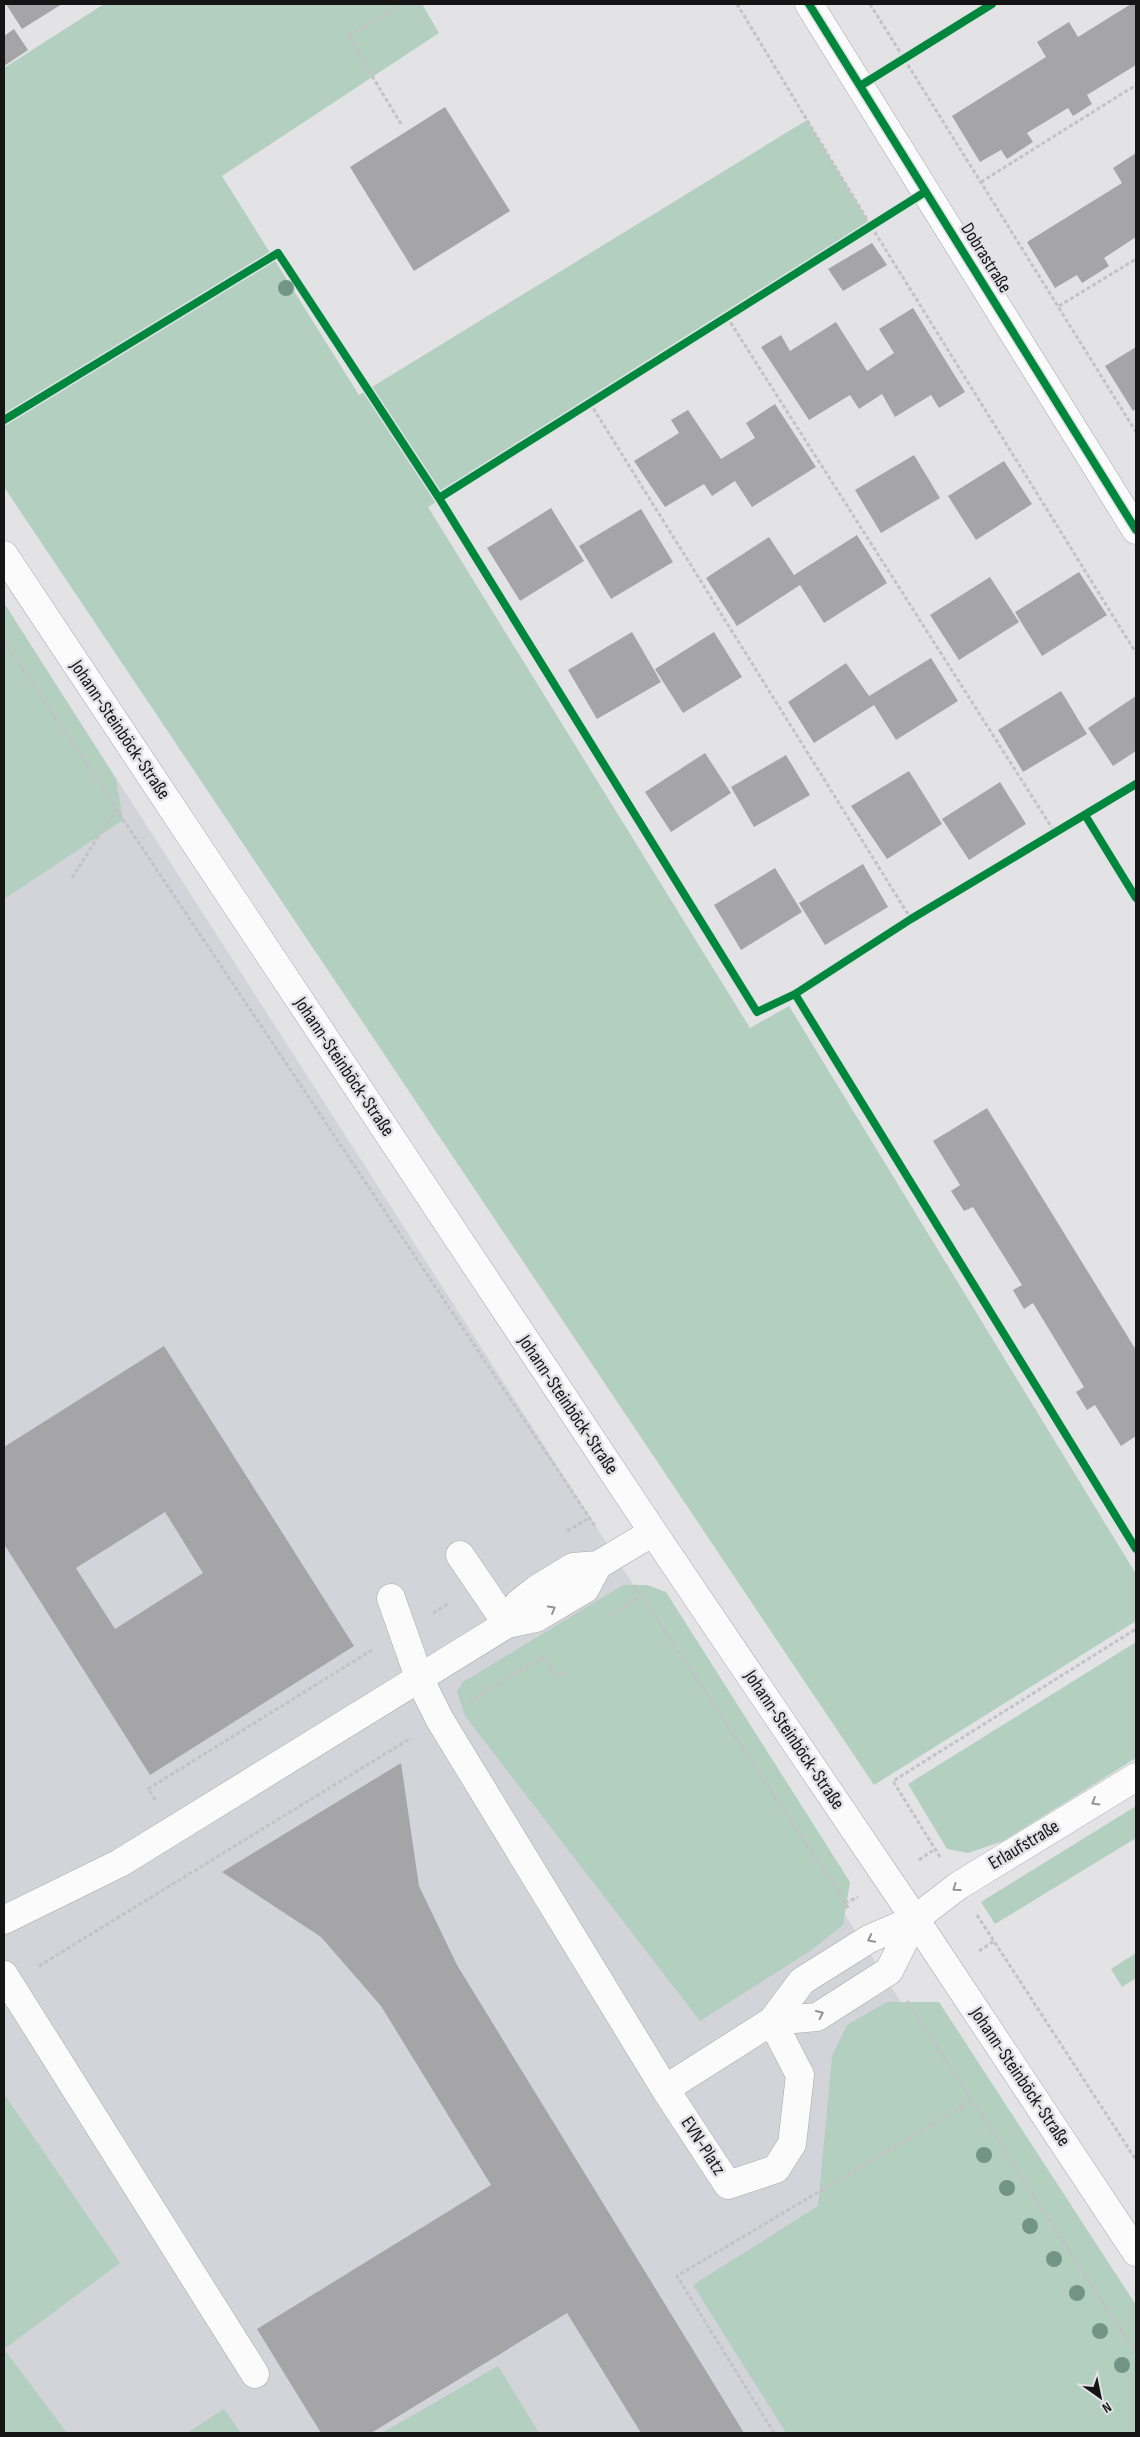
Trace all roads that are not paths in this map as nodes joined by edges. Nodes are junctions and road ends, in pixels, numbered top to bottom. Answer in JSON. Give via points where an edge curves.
{"nodes":[{"id":1,"x":808,"y":4,"type":"edge"},
{"id":2,"x":1136,"y":530,"type":"edge"},
{"id":3,"x":4,"y":555,"type":"edge"},
{"id":4,"x":653,"y":1532,"type":"junction"},
{"id":5,"x":460,"y":1555,"type":"dead end"},
{"id":6,"x":391,"y":1598,"type":"dead end"},
{"id":7,"x":507,"y":1624,"type":"junction"},
{"id":8,"x":420,"y":1680,"type":"junction"},
{"id":9,"x":1136,"y":1777,"type":"edge"},
{"id":10,"x":915,"y":1919,"type":"junction"},
{"id":11,"x":4,"y":1920,"type":"edge"},
{"id":12,"x":7,"y":1980,"type":"edge"},
{"id":13,"x":772,"y":2021,"type":"junction"},
{"id":14,"x":665,"y":2089,"type":"junction"},
{"id":15,"x":1136,"y":2252,"type":"edge"},
{"id":16,"x":255,"y":2374,"type":"dead end"}],
"edges":[{"from":1,"to":2,"type":"street","name":"Dobrastraße"},
{"from":3,"to":4,"type":"street","name":"Johann-Steinböck-Straße"},
{"from":4,"to":7,"type":"street","via":[[606,1560],[585,1589],[536,1618]]},
{"from":4,"to":10,"type":"street","name":"Johann-Steinböck-Straße"},
{"from":5,"to":7,"type":"street"},
{"from":6,"to":8,"type":"street"},
{"from":7,"to":8,"type":"street"},
{"from":8,"to":11,"type":"street","via":[[120,1863]]},
{"from":8,"to":14,"type":"street","via":[[440,1720]]},
{"from":9,"to":10,"type":"street","name":"Erlaufstraße","one_way":true,"via":[[958,1886]]},
{"from":10,"to":13,"type":"street","one_way":true,"via":[[869,1939],[802,1981]]},
{"from":13,"to":10,"type":"street","one_way":true,"via":[[817,2017],[889,1971]]},
{"from":10,"to":15,"type":"street","name":"Johann-Steinböck-Straße"},
{"from":12,"to":16,"type":"street"},
{"from":13,"to":14,"type":"street"},
{"from":13,"to":14,"type":"street","name":"EVN-Platz","via":[[800,2075],[792,2144],[776,2169],[728,2185]]}]}
